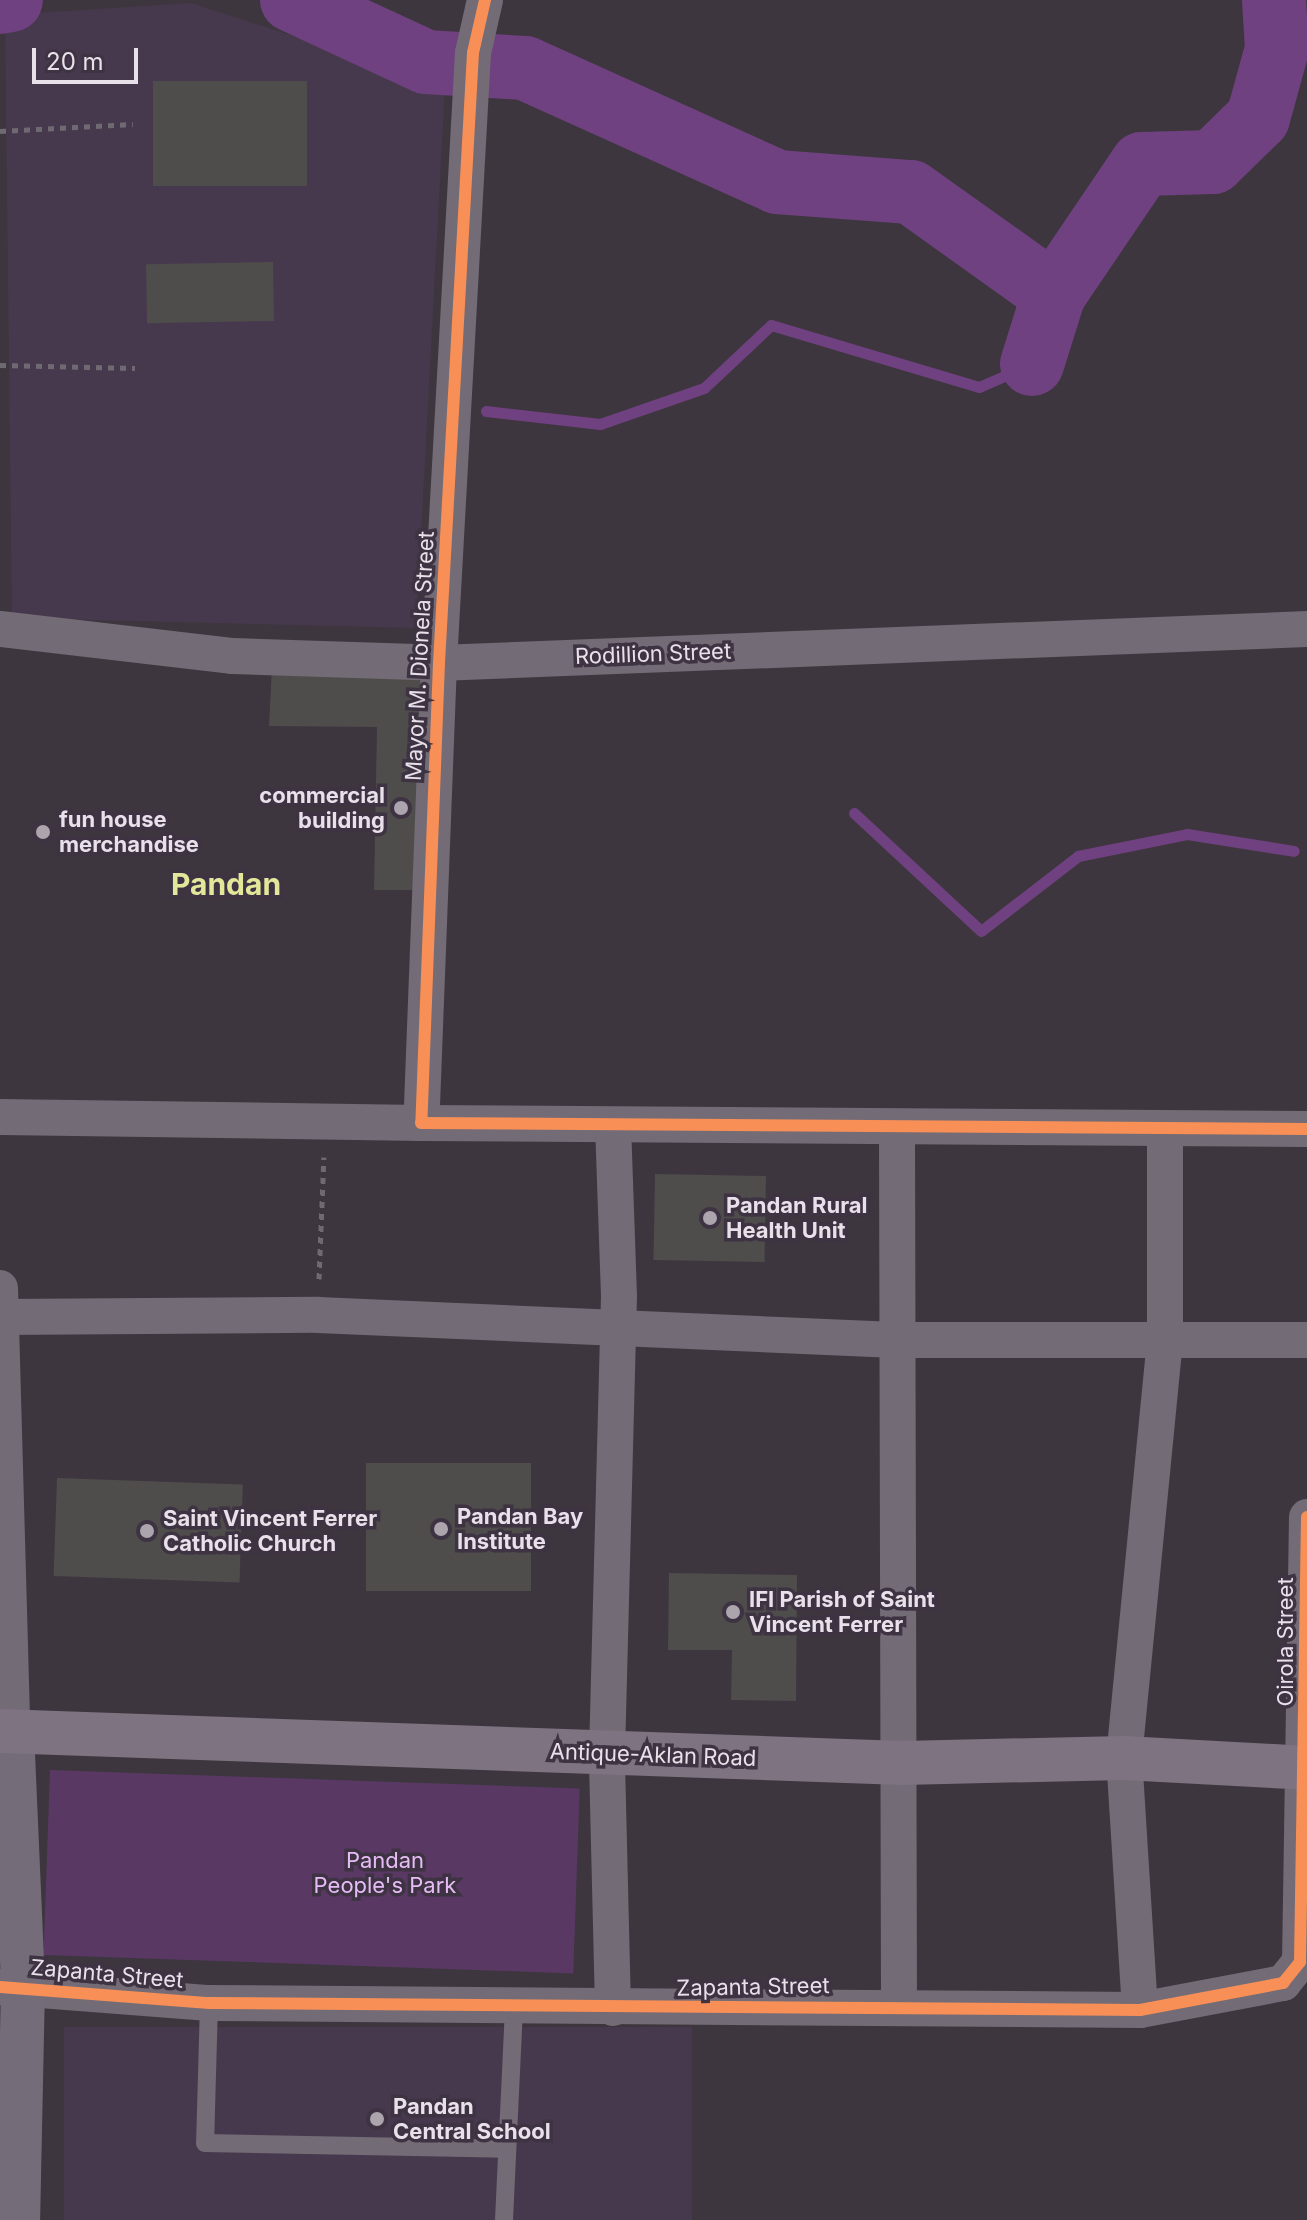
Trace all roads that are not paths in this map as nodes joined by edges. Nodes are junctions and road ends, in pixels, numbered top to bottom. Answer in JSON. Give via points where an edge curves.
{"nodes":[{"id":1,"x":485,"y":0,"type":"edge"},
{"id":2,"x":0,"y":629,"type":"edge"},
{"id":3,"x":1307,"y":629,"type":"edge"},
{"id":4,"x":439,"y":663,"type":"junction"},
{"id":5,"x":0,"y":1117,"type":"edge"},
{"id":6,"x":421,"y":1123,"type":"junction"},
{"id":7,"x":613,"y":1127,"type":"junction"},
{"id":8,"x":897,"y":1128,"type":"junction"},
{"id":9,"x":1165,"y":1128,"type":"junction"},
{"id":10,"x":1307,"y":1129,"type":"edge"},
{"id":11,"x":0,"y":1288,"type":"edge"},
{"id":12,"x":1,"y":1317,"type":"edge"},
{"id":13,"x":619,"y":1324,"type":"junction"},
{"id":14,"x":895,"y":1340,"type":"junction"},
{"id":15,"x":1165,"y":1340,"type":"junction"},
{"id":16,"x":1307,"y":1340,"type":"edge"},
{"id":17,"x":1307,"y":1517,"type":"edge"},
{"id":18,"x":6,"y":1731,"type":"edge"},
{"id":19,"x":607,"y":1754,"type":"junction"},
{"id":20,"x":1124,"y":1758,"type":"junction"},
{"id":21,"x":902,"y":1763,"type":"junction"},
{"id":22,"x":1306,"y":1768,"type":"edge"},
{"id":23,"x":11,"y":1986,"type":"edge"},
{"id":24,"x":209,"y":2003,"type":"junction"},
{"id":25,"x":514,"y":2004,"type":"junction"},
{"id":26,"x":899,"y":2005,"type":"junction"},
{"id":27,"x":613,"y":2008,"type":"junction"},
{"id":28,"x":1140,"y":2010,"type":"junction"},
{"id":29,"x":507,"y":2149,"type":"junction"},
{"id":30,"x":18,"y":2220,"type":"edge"},
{"id":31,"x":504,"y":2220,"type":"edge"}],
"edges":[{"from":1,"to":4,"type":"street","name":"Mayor M. Dionela Street","via":[[473,67]]},
{"from":2,"to":4,"type":"street","name":"Rodillion Street","via":[[233,656]]},
{"from":3,"to":4,"type":"street","name":"Rodillion Street"},
{"from":4,"to":6,"type":"street","name":"Mayor M. Dionela Street"},
{"from":5,"to":6,"type":"street"},
{"from":6,"to":7,"type":"street"},
{"from":7,"to":8,"type":"street"},
{"from":7,"to":13,"type":"street"},
{"from":8,"to":9,"type":"street"},
{"from":8,"to":14,"type":"street"},
{"from":9,"to":10,"type":"street"},
{"from":9,"to":15,"type":"street"},
{"from":11,"to":12,"type":"street"},
{"from":12,"to":13,"type":"street","via":[[318,1315]]},
{"from":12,"to":18,"type":"street"},
{"from":13,"to":14,"type":"street"},
{"from":13,"to":19,"type":"street"},
{"from":14,"to":15,"type":"street"},
{"from":14,"to":21,"type":"street"},
{"from":15,"to":16,"type":"street"},
{"from":15,"to":20,"type":"street"},
{"from":17,"to":22,"type":"street","name":"Oirola Street"},
{"from":18,"to":19,"type":"main road","name":"Antique-Aklan Road"},
{"from":18,"to":23,"type":"street"},
{"from":19,"to":21,"type":"main road","name":"Antique-Aklan Road"},
{"from":19,"to":27,"type":"street"},
{"from":20,"to":21,"type":"main road","name":"Antique-Aklan Road"},
{"from":20,"to":22,"type":"main road","name":"Antique-Aklan Road"},
{"from":20,"to":28,"type":"street"},
{"from":21,"to":26,"type":"street"},
{"from":22,"to":28,"type":"street","name":"Zapanta Street","via":[[1300,1962],[1283,1983]]},
{"from":23,"to":24,"type":"street","name":"Zapanta Street"},
{"from":23,"to":30,"type":"street"},
{"from":24,"to":25,"type":"street","name":"Zapanta Street"},
{"from":24,"to":29,"type":"lane","via":[[205,2143]]},
{"from":25,"to":27,"type":"street","name":"Zapanta Street"},
{"from":25,"to":29,"type":"lane"},
{"from":26,"to":27,"type":"street","name":"Zapanta Street"},
{"from":26,"to":28,"type":"street","name":"Zapanta Street"},
{"from":29,"to":31,"type":"lane"}]}
